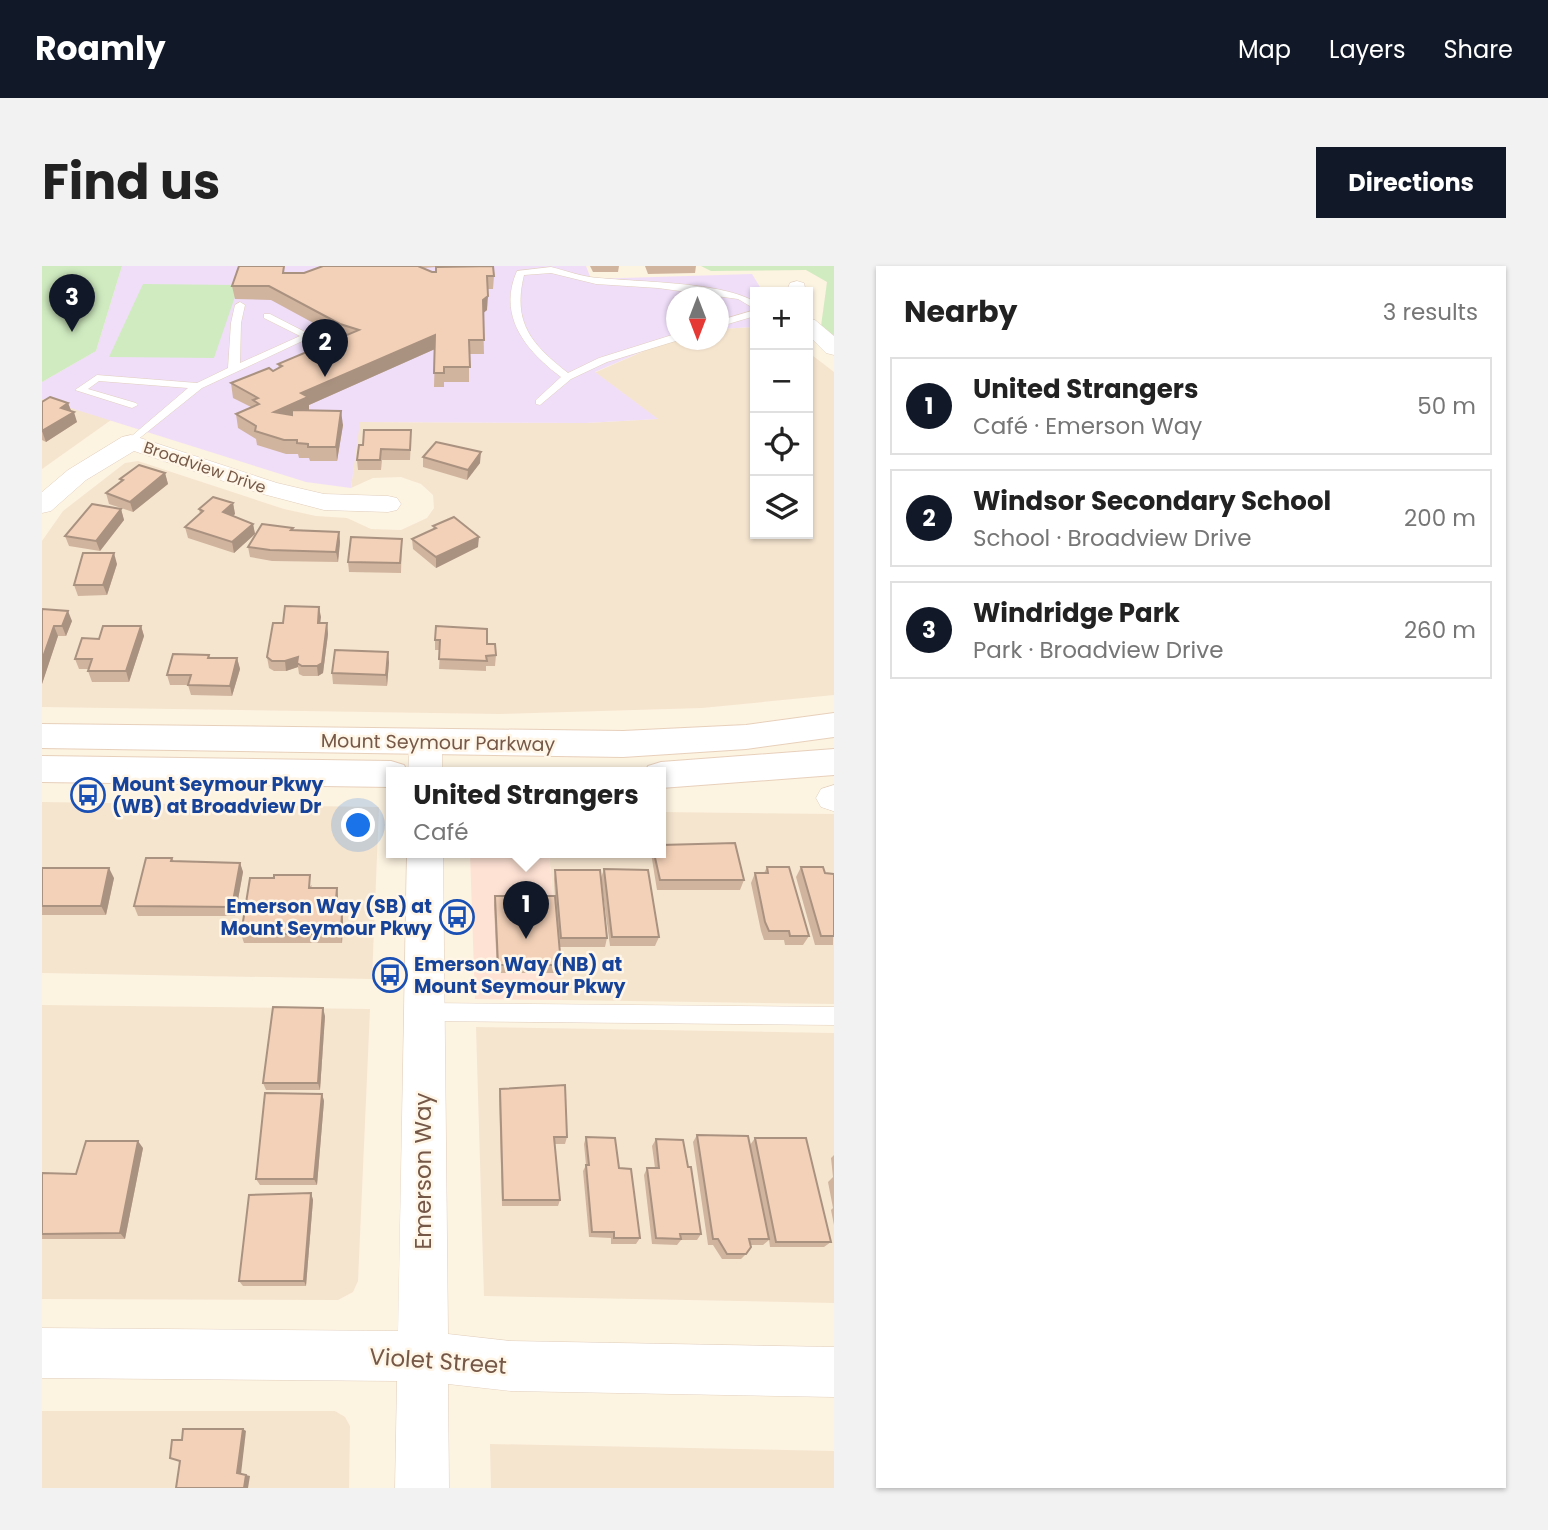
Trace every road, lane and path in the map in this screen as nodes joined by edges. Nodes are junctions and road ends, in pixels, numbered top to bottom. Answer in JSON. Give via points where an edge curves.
{"nodes":[{"id":1,"x":750,"y":303,"type":"edge"},
{"id":2,"x":240,"y":305,"type":"edge"},
{"id":3,"x":750,"y":315,"type":"edge"},
{"id":4,"x":267,"y":316,"type":"dead end"},
{"id":5,"x":729,"y":321,"type":"edge"},
{"id":6,"x":813,"y":329,"type":"edge"},
{"id":7,"x":666,"y":340,"type":"edge"},
{"id":8,"x":834,"y":348,"type":"edge"},
{"id":9,"x":233,"y":370,"type":"junction"},
{"id":10,"x":567,"y":377,"type":"junction"},
{"id":11,"x":198,"y":386,"type":"junction"},
{"id":12,"x":540,"y":402,"type":"dead end"},
{"id":13,"x":132,"y":405,"type":"dead end"},
{"id":14,"x":131,"y":442,"type":"junction"},
{"id":15,"x":388,"y":504,"type":"dead end"},
{"id":16,"x":42,"y":505,"type":"edge"},
{"id":17,"x":834,"y":725,"type":"edge"},
{"id":18,"x":42,"y":736,"type":"edge"},
{"id":19,"x":426,"y":757,"type":"edge"},
{"id":20,"x":834,"y":762,"type":"edge"},
{"id":21,"x":42,"y":769,"type":"edge"},
{"id":22,"x":386,"y":774,"type":"edge"},
{"id":23,"x":666,"y":775,"type":"edge"},
{"id":24,"x":425,"y":858,"type":"edge"},
{"id":25,"x":423,"y":1012,"type":"junction"},
{"id":26,"x":834,"y":1016,"type":"edge"},
{"id":27,"x":42,"y":1353,"type":"edge"},
{"id":28,"x":422,"y":1356,"type":"junction"},
{"id":29,"x":834,"y":1372,"type":"edge"},
{"id":30,"x":422,"y":1488,"type":"edge"}],
"edges":[{"from":1,"to":10,"type":"lane","via":[[741,297],[596,281],[551,270],[520,273],[513,292],[520,333]]},
{"from":2,"to":9,"type":"lane","via":[[234,328],[239,350]]},
{"from":3,"to":5,"type":"lane"},
{"from":4,"to":9,"type":"lane","via":[[307,337]]},
{"from":6,"to":8,"type":"street"},
{"from":7,"to":10,"type":"lane"},
{"from":9,"to":11,"type":"lane"},
{"from":10,"to":12,"type":"lane"},
{"from":11,"to":13,"type":"lane","via":[[97,378],[80,390]]},
{"from":11,"to":14,"type":"lane"},
{"from":14,"to":15,"type":"street","name":"Broadview Drive","via":[[324,502]]},
{"from":14,"to":16,"type":"street","name":"Broadview Drive","via":[[77,475]]},
{"from":17,"to":19,"type":"main road","name":"Mount Seymour Parkway","via":[[746,737]]},
{"from":18,"to":19,"type":"main road","name":"Mount Seymour Parkway"},
{"from":20,"to":23,"type":"main road"},
{"from":21,"to":22,"type":"main road","name":"Mount Seymour Parkway"},
{"from":24,"to":25,"type":"street","name":"Emerson Way"},
{"from":25,"to":26,"type":"lane"},
{"from":25,"to":28,"type":"street","name":"Emerson Way"},
{"from":27,"to":28,"type":"street","name":"Violet Street"},
{"from":28,"to":29,"type":"street","name":"Violet Street","via":[[511,1366]]},
{"from":28,"to":30,"type":"street","name":"Emerson Way"}]}
